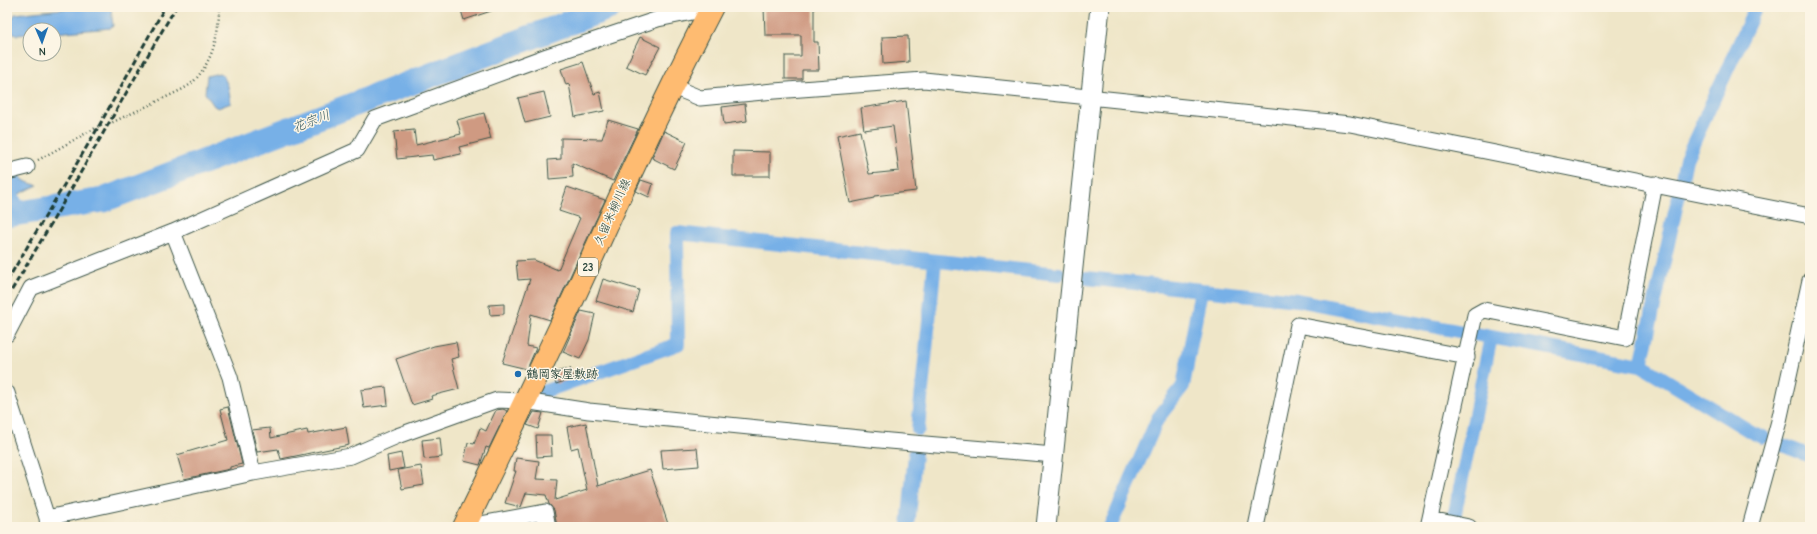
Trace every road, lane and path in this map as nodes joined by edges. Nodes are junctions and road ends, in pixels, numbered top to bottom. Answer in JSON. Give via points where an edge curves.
{"nodes":[{"id":1,"x":219,"y":7,"type":"edge"},
{"id":2,"x":1100,"y":7,"type":"edge"},
{"id":3,"x":712,"y":8,"type":"edge"},
{"id":4,"x":672,"y":86,"type":"junction"},
{"id":5,"x":1091,"y":97,"type":"junction"},
{"id":6,"x":17,"y":170,"type":"edge"},
{"id":7,"x":1655,"y":184,"type":"junction"},
{"id":8,"x":1810,"y":216,"type":"edge"},
{"id":9,"x":173,"y":232,"type":"junction"},
{"id":10,"x":1810,"y":280,"type":"edge"},
{"id":11,"x":7,"y":334,"type":"edge"},
{"id":12,"x":1467,"y":357,"type":"junction"},
{"id":13,"x":7,"y":393,"type":"edge"},
{"id":14,"x":524,"y":401,"type":"junction"},
{"id":15,"x":1054,"y":454,"type":"junction"},
{"id":16,"x":253,"y":473,"type":"junction"},
{"id":17,"x":48,"y":522,"type":"edge"},
{"id":18,"x":1429,"y":523,"type":"edge"},
{"id":19,"x":464,"y":527,"type":"edge"},
{"id":20,"x":548,"y":527,"type":"edge"},
{"id":21,"x":1046,"y":527,"type":"edge"},
{"id":22,"x":1256,"y":527,"type":"edge"},
{"id":23,"x":1470,"y":527,"type":"edge"},
{"id":24,"x":1750,"y":527,"type":"edge"}],
"edges":[{"from":1,"to":6,"type":"path","via":[[217,37],[212,52],[194,82],[107,125],[99,126]]},
{"from":2,"to":5,"type":"street"},
{"from":3,"to":4,"type":"main road","name":"久留米柳川線","number":"23"},
{"from":3,"to":9,"type":"street","via":[[658,19],[547,56],[375,119],[357,150]]},
{"from":4,"to":5,"type":"street","via":[[700,98],[924,80]]},
{"from":4,"to":14,"type":"main road","name":"久留米柳川線","number":"23"},
{"from":5,"to":7,"type":"street","via":[[1350,124]]},
{"from":5,"to":15,"type":"street"},
{"from":7,"to":8,"type":"street"},
{"from":7,"to":12,"type":"street","via":[[1625,338],[1484,310],[1475,315]]},
{"from":9,"to":11,"type":"street","via":[[31,288]]},
{"from":9,"to":16,"type":"street","via":[[230,377]]},
{"from":10,"to":24,"type":"street","via":[[1778,429]]},
{"from":12,"to":18,"type":"street"},
{"from":12,"to":22,"type":"street","via":[[1298,325]]},
{"from":13,"to":17,"type":"street"},
{"from":14,"to":15,"type":"street","via":[[605,412],[897,442]]},
{"from":14,"to":16,"type":"street","via":[[497,400],[397,436],[351,456]]},
{"from":14,"to":19,"type":"main road","name":"久留米柳川線","number":"23"},
{"from":15,"to":21,"type":"street"},
{"from":16,"to":17,"type":"street"},
{"from":18,"to":23,"type":"street"},
{"from":19,"to":20,"type":"street","via":[[545,512]]}]}
